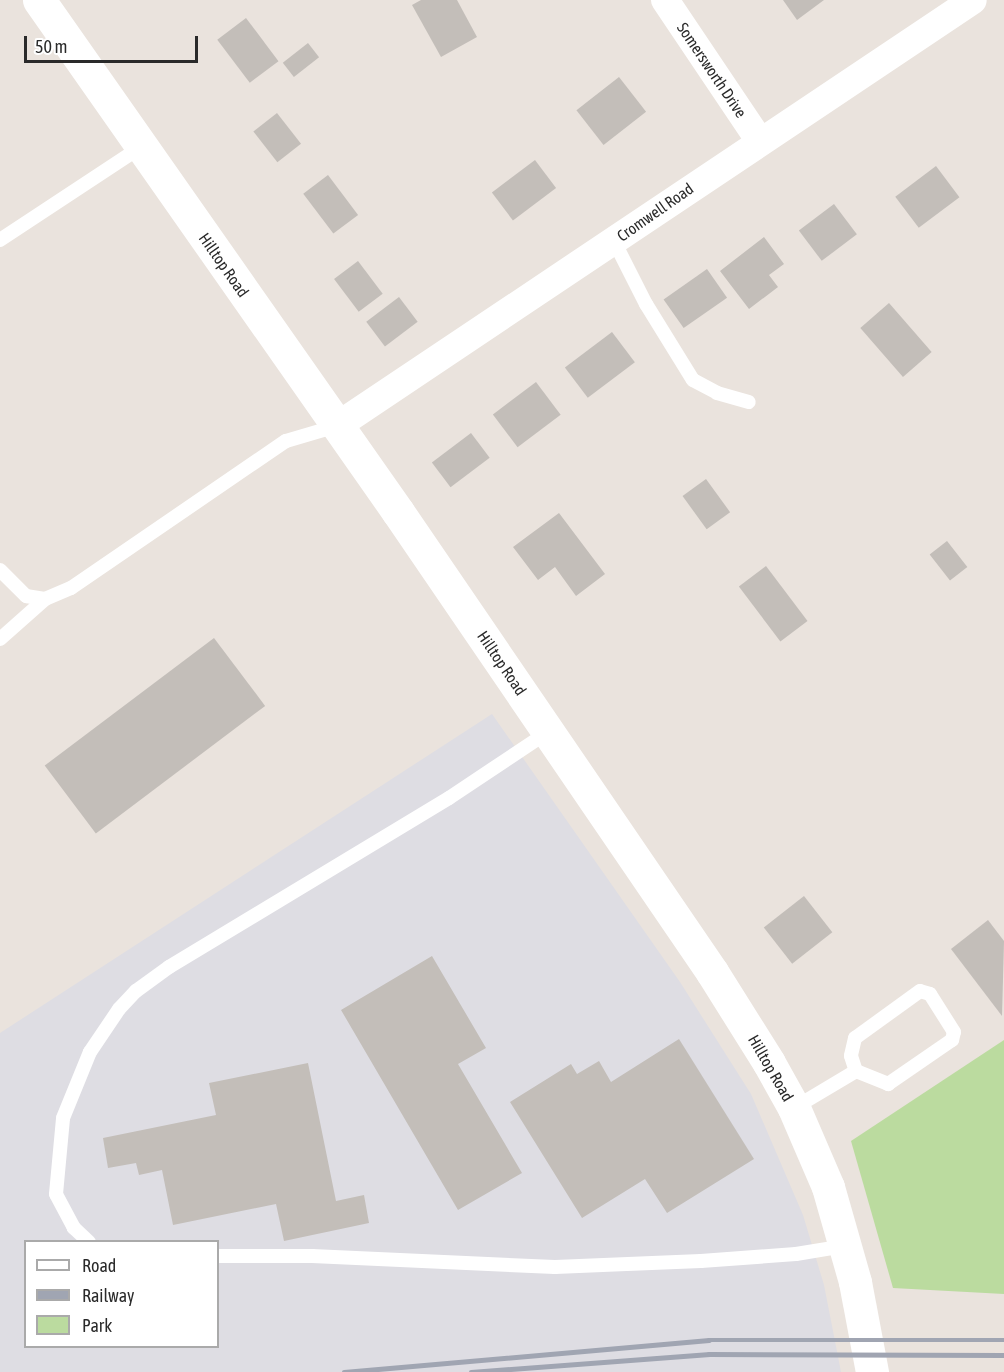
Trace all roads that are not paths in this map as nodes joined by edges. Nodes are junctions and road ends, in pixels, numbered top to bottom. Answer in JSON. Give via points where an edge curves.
{"nodes":[{"id":1,"x":39,"y":0,"type":"edge"},
{"id":2,"x":665,"y":0,"type":"edge"},
{"id":3,"x":973,"y":0,"type":"edge"},
{"id":4,"x":759,"y":140,"type":"junction"},
{"id":5,"x":141,"y":147,"type":"junction"},
{"id":6,"x":0,"y":240,"type":"edge"},
{"id":7,"x":614,"y":241,"type":"junction"},
{"id":8,"x":750,"y":402,"type":"dead end"},
{"id":9,"x":337,"y":426,"type":"junction"},
{"id":10,"x":0,"y":570,"type":"edge"},
{"id":11,"x":45,"y":599,"type":"junction"},
{"id":12,"x":0,"y":639,"type":"edge"},
{"id":13,"x":549,"y":731,"type":"junction"},
{"id":14,"x":856,"y":1071,"type":"junction"},
{"id":15,"x":794,"y":1108,"type":"junction"},
{"id":16,"x":87,"y":1240,"type":"edge"},
{"id":17,"x":845,"y":1246,"type":"junction"},
{"id":18,"x":219,"y":1257,"type":"edge"},
{"id":19,"x":872,"y":1372,"type":"edge"}],
"edges":[{"from":1,"to":5,"type":"main road","name":"Hilltop Road"},
{"from":2,"to":4,"type":"street","name":"Somersworth Drive"},
{"from":3,"to":4,"type":"street","name":"Cromwell Road"},
{"from":4,"to":7,"type":"street","name":"Cromwell Road"},
{"from":5,"to":6,"type":"lane"},
{"from":5,"to":9,"type":"main road","name":"Hilltop Road"},
{"from":7,"to":8,"type":"lane","via":[[646,304],[693,380],[717,393]]},
{"from":7,"to":9,"type":"street","name":"Cromwell Road"},
{"from":9,"to":11,"type":"lane","via":[[286,441],[71,588]]},
{"from":9,"to":13,"type":"main road","name":"Hilltop Road"},
{"from":10,"to":11,"type":"lane","via":[[26,596]]},
{"from":11,"to":12,"type":"lane"},
{"from":13,"to":15,"type":"main road","name":"Hilltop Road","via":[[711,972]]},
{"from":13,"to":16,"type":"lane","via":[[449,798],[169,967],[119,1009],[90,1052],[63,1118],[56,1194],[74,1228]]},
{"from":14,"to":14,"type":"lane","via":[[851,1056],[855,1038],[920,991],[930,994],[954,1032],[952,1040],[888,1084]]},
{"from":14,"to":15,"type":"lane"},
{"from":15,"to":17,"type":"main road","name":"Hilltop Road","via":[[828,1187]]},
{"from":17,"to":18,"type":"lane","via":[[736,1258],[555,1267],[312,1256]]},
{"from":17,"to":19,"type":"main road","name":"Hilltop Road","via":[[868,1337]]}]}
